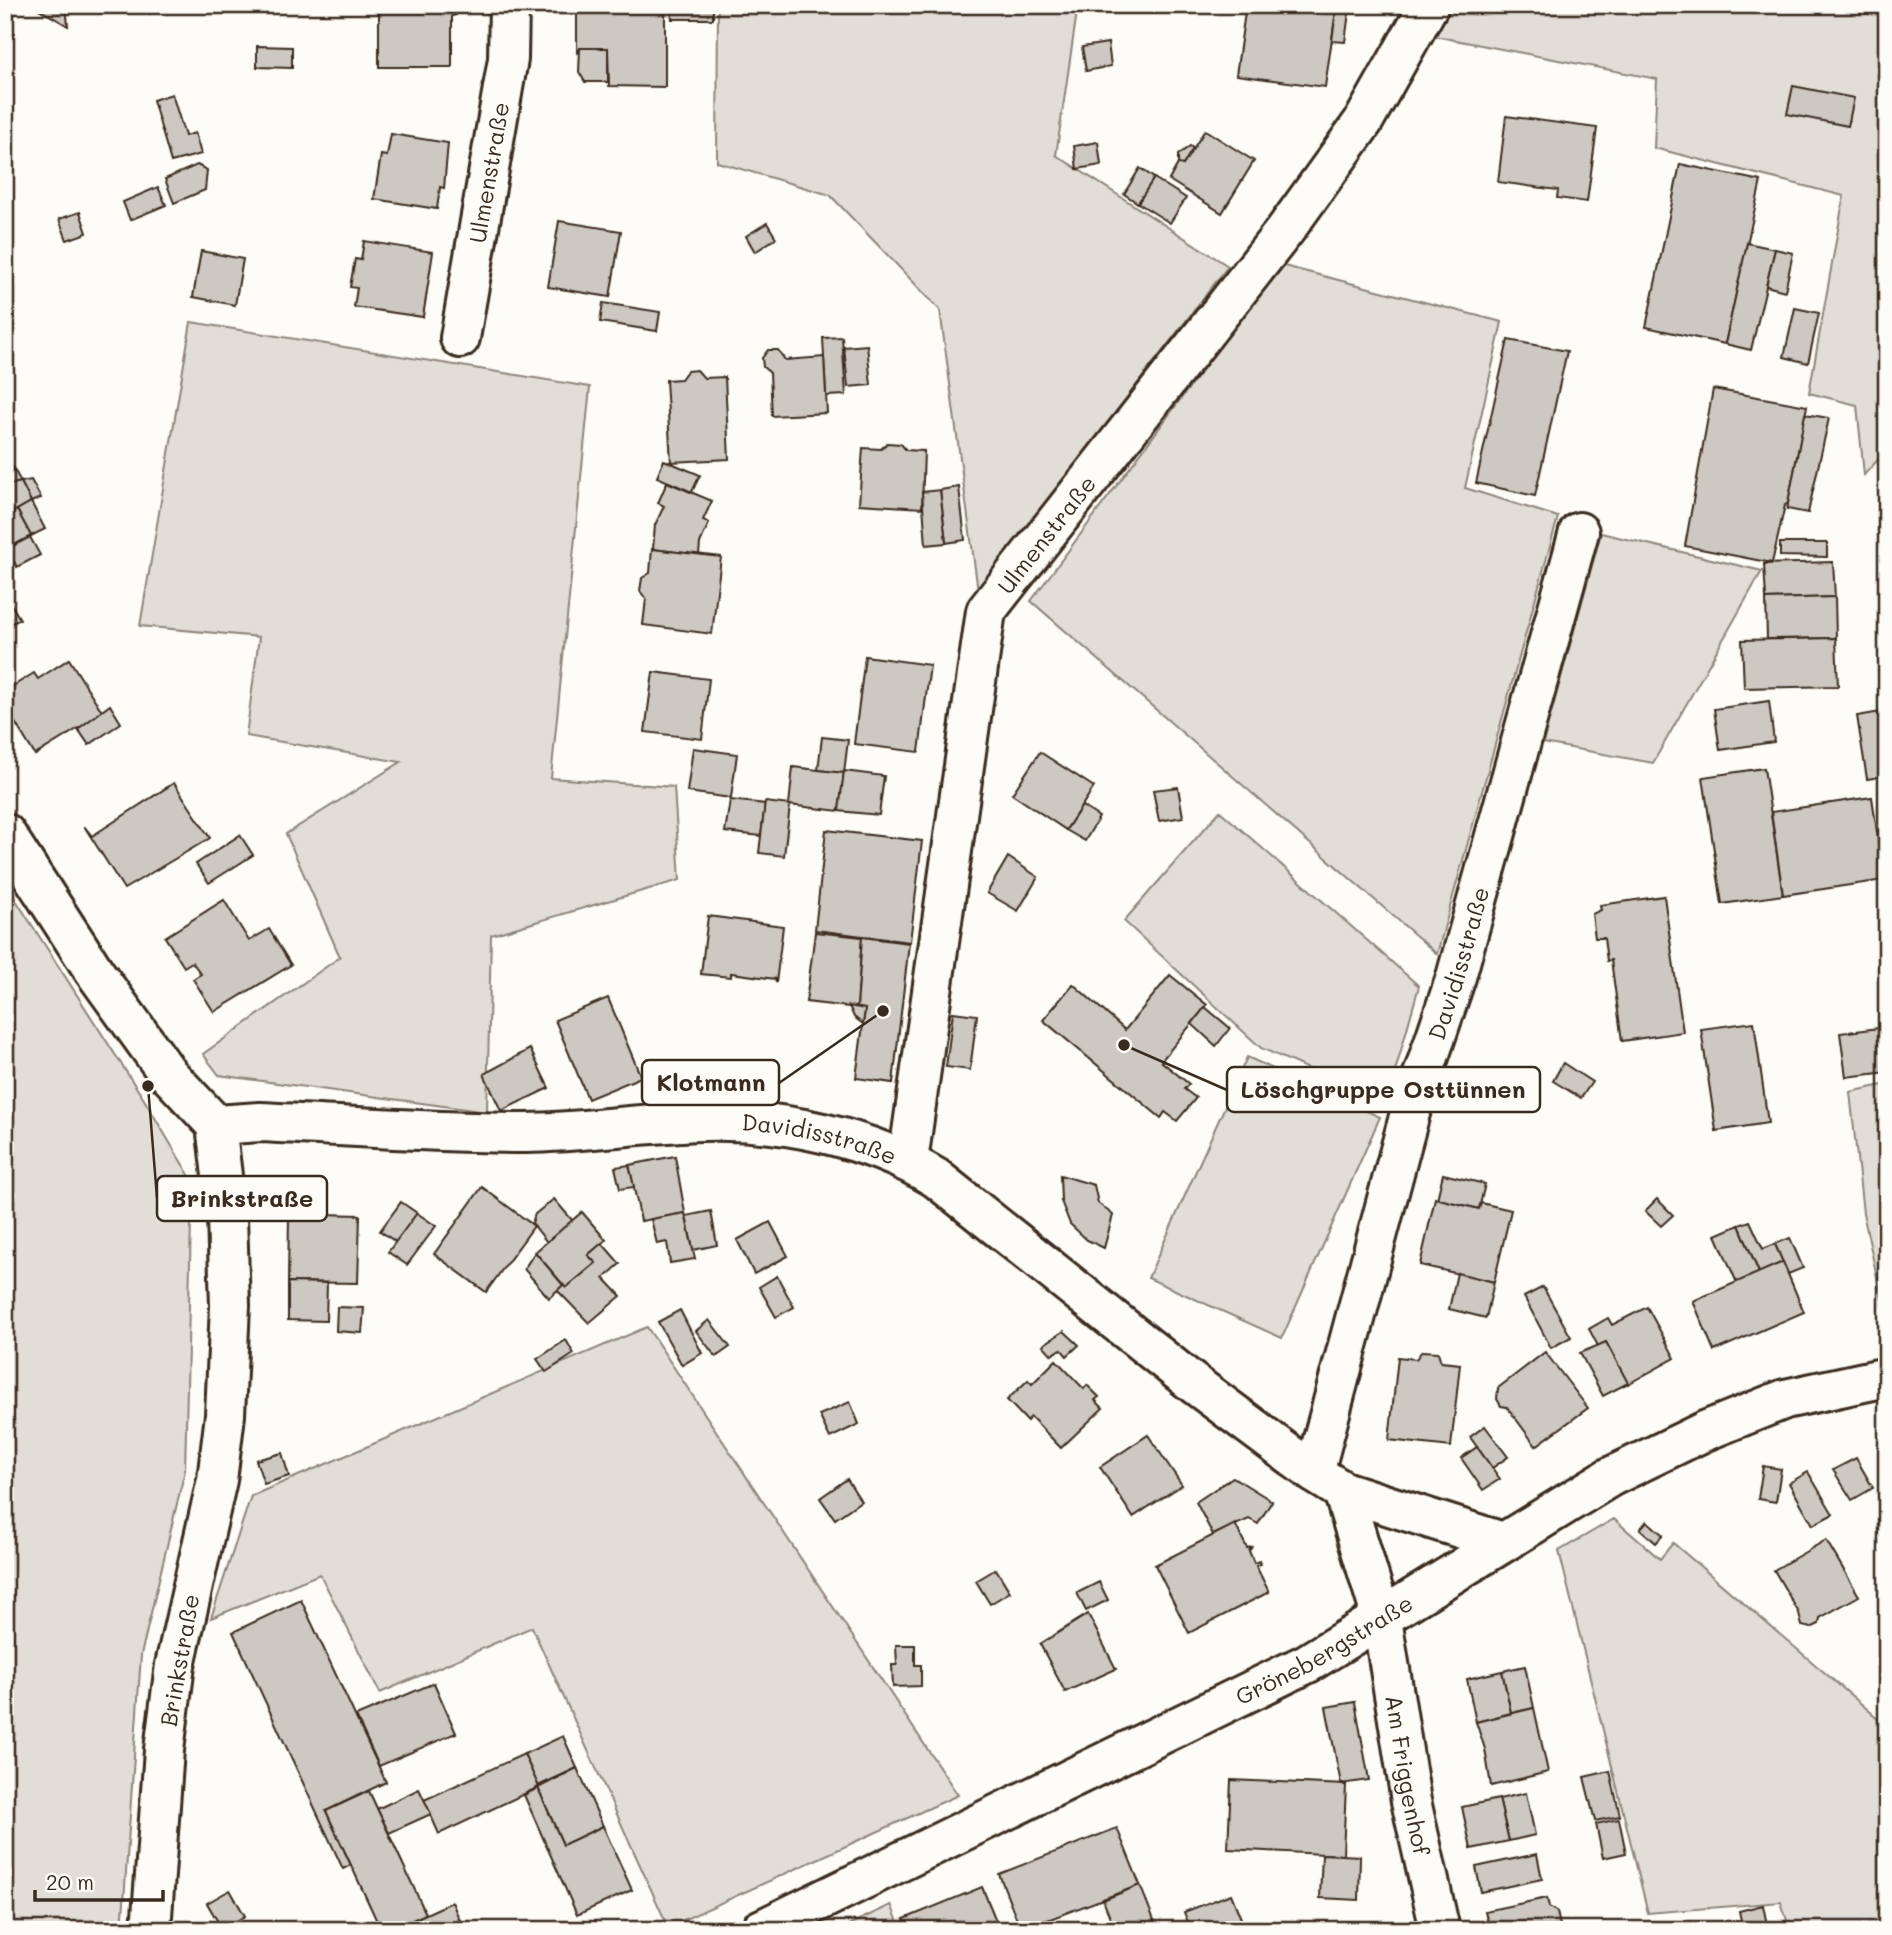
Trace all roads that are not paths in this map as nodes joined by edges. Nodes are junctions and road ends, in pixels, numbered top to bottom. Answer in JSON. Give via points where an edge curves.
{"nodes":[{"id":1,"x":509,"y":5,"type":"edge"},
{"id":2,"x":1429,"y":5,"type":"edge"},
{"id":3,"x":460,"y":338,"type":"dead end"},
{"id":4,"x":1579,"y":532,"type":"dead end"},
{"id":5,"x":5,"y":833,"type":"edge"},
{"id":6,"x":216,"y":1125,"type":"junction"},
{"id":7,"x":908,"y":1161,"type":"junction"},
{"id":8,"x":1887,"y":1377,"type":"edge"},
{"id":9,"x":1329,"y":1482,"type":"junction"},
{"id":10,"x":1503,"y":1542,"type":"junction"},
{"id":11,"x":1382,"y":1619,"type":"junction"},
{"id":12,"x":151,"y":1930,"type":"edge"},
{"id":13,"x":760,"y":1930,"type":"edge"},
{"id":14,"x":1440,"y":1930,"type":"edge"}],
"edges":[{"from":1,"to":3,"type":"street","name":"Ulmenstraße","via":[[508,59]]},
{"from":2,"to":7,"type":"street","name":"Ulmenstraße","via":[[1363,122],[1286,229],[986,611]]},
{"from":4,"to":9,"type":"street","name":"Davidisstraße","via":[[1456,977],[1410,1113]]},
{"from":5,"to":6,"type":"street","via":[[154,1055]]},
{"from":6,"to":7,"type":"street","name":"Davidisstraße","via":[[260,1122],[527,1133],[703,1120],[760,1122],[816,1133]]},
{"from":6,"to":12,"type":"street","name":"Brinkstraße","via":[[227,1218],[230,1305],[225,1415],[217,1480],[175,1665]]},
{"from":7,"to":9,"type":"street","name":"Davidisstraße","via":[[936,1178],[1193,1383]]},
{"from":8,"to":10,"type":"street","name":"Grönebergstraße","via":[[1785,1399],[1705,1431],[1610,1477]]},
{"from":9,"to":10,"type":"street","name":"Davidisstraße"},
{"from":9,"to":11,"type":"street"},
{"from":10,"to":11,"type":"street","name":"Grönebergstraße"},
{"from":11,"to":13,"type":"street","name":"Grönebergstraße","via":[[1308,1663]]},
{"from":11,"to":14,"type":"street","name":"Am Friggenhof","via":[[1411,1801]]}]}
